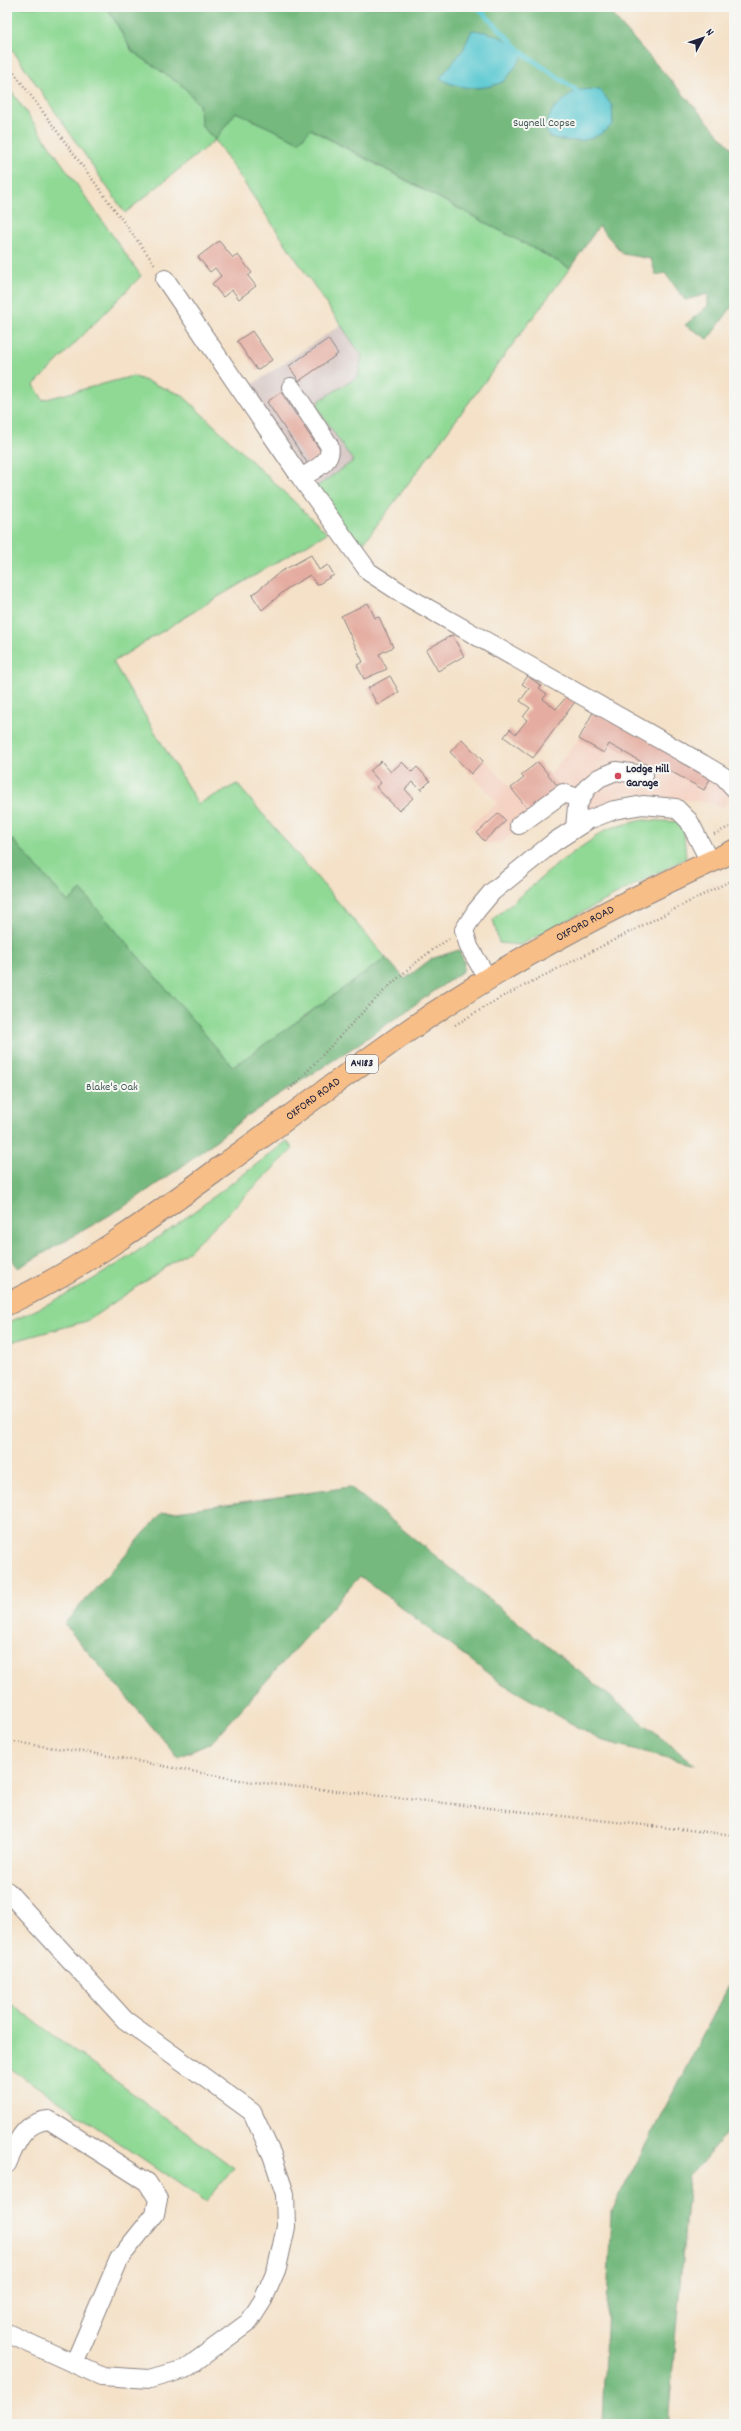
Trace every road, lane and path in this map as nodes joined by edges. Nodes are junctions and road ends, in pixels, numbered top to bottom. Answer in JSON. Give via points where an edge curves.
{"nodes":[{"id":1,"x":7,"y":63,"type":"edge"},
{"id":2,"x":165,"y":279,"type":"joint"},
{"id":3,"x":291,"y":387,"type":"dead end"},
{"id":4,"x":301,"y":478,"type":"junction"},
{"id":5,"x":644,"y":775,"type":"dead end"},
{"id":6,"x":734,"y":788,"type":"edge"},
{"id":7,"x":581,"y":799,"type":"junction"},
{"id":8,"x":519,"y":825,"type":"dead end"},
{"id":9,"x":576,"y":828,"type":"junction"},
{"id":10,"x":734,"y":851,"type":"edge"},
{"id":11,"x":710,"y":862,"type":"junction"},
{"id":12,"x":734,"y":879,"type":"edge"},
{"id":13,"x":464,"y":930,"type":"junction"},
{"id":14,"x":488,"y":979,"type":"junction"},
{"id":15,"x":453,"y":1026,"type":"dead end"},
{"id":16,"x":287,"y":1093,"type":"dead end"},
{"id":17,"x":7,"y":1304,"type":"edge"},
{"id":18,"x":7,"y":1741,"type":"edge"},
{"id":19,"x":734,"y":1835,"type":"edge"},
{"id":20,"x":7,"y":1891,"type":"edge"},
{"id":21,"x":7,"y":2164,"type":"edge"},
{"id":22,"x":7,"y":2333,"type":"edge"},
{"id":23,"x":74,"y":2364,"type":"junction"}],
"edges":[{"from":1,"to":2,"type":"path"},
{"from":2,"to":4,"type":"street"},
{"from":3,"to":4,"type":"street","via":[[331,451],[326,461]]},
{"from":4,"to":6,"type":"street","via":[[369,572],[406,596],[703,764],[723,776]]},
{"from":5,"to":7,"type":"street","via":[[616,771],[605,775],[587,788]]},
{"from":7,"to":8,"type":"street","via":[[563,793]]},
{"from":7,"to":9,"type":"street","via":[[577,806]]},
{"from":9,"to":11,"type":"street","via":[[588,820],[614,810],[643,804],[676,808],[689,821]]},
{"from":9,"to":13,"type":"street","via":[[554,842],[492,892]]},
{"from":10,"to":11,"type":"main road","name":"OXFORD ROAD","number":"A4183"},
{"from":11,"to":14,"type":"main road","name":"OXFORD ROAD","number":"A4183","via":[[550,943]]},
{"from":12,"to":15,"type":"path","via":[[500,998]]},
{"from":13,"to":14,"type":"street","via":[[469,947]]},
{"from":13,"to":16,"type":"path","via":[[424,955],[334,1042]]},
{"from":14,"to":17,"type":"main road","name":"OXFORD ROAD","number":"A4183","via":[[404,1033],[126,1235]]},
{"from":18,"to":19,"type":"path","via":[[104,1755],[246,1781]]},
{"from":20,"to":23,"type":"street","via":[[125,2020],[252,2112],[272,2155],[285,2194],[286,2227],[277,2268],[263,2300],[249,2322],[185,2369],[150,2379],[101,2376]]},
{"from":21,"to":23,"type":"street","via":[[19,2137],[27,2128],[38,2121],[48,2120],[147,2182],[158,2199],[156,2214],[119,2259]]},
{"from":22,"to":23,"type":"street"}]}
